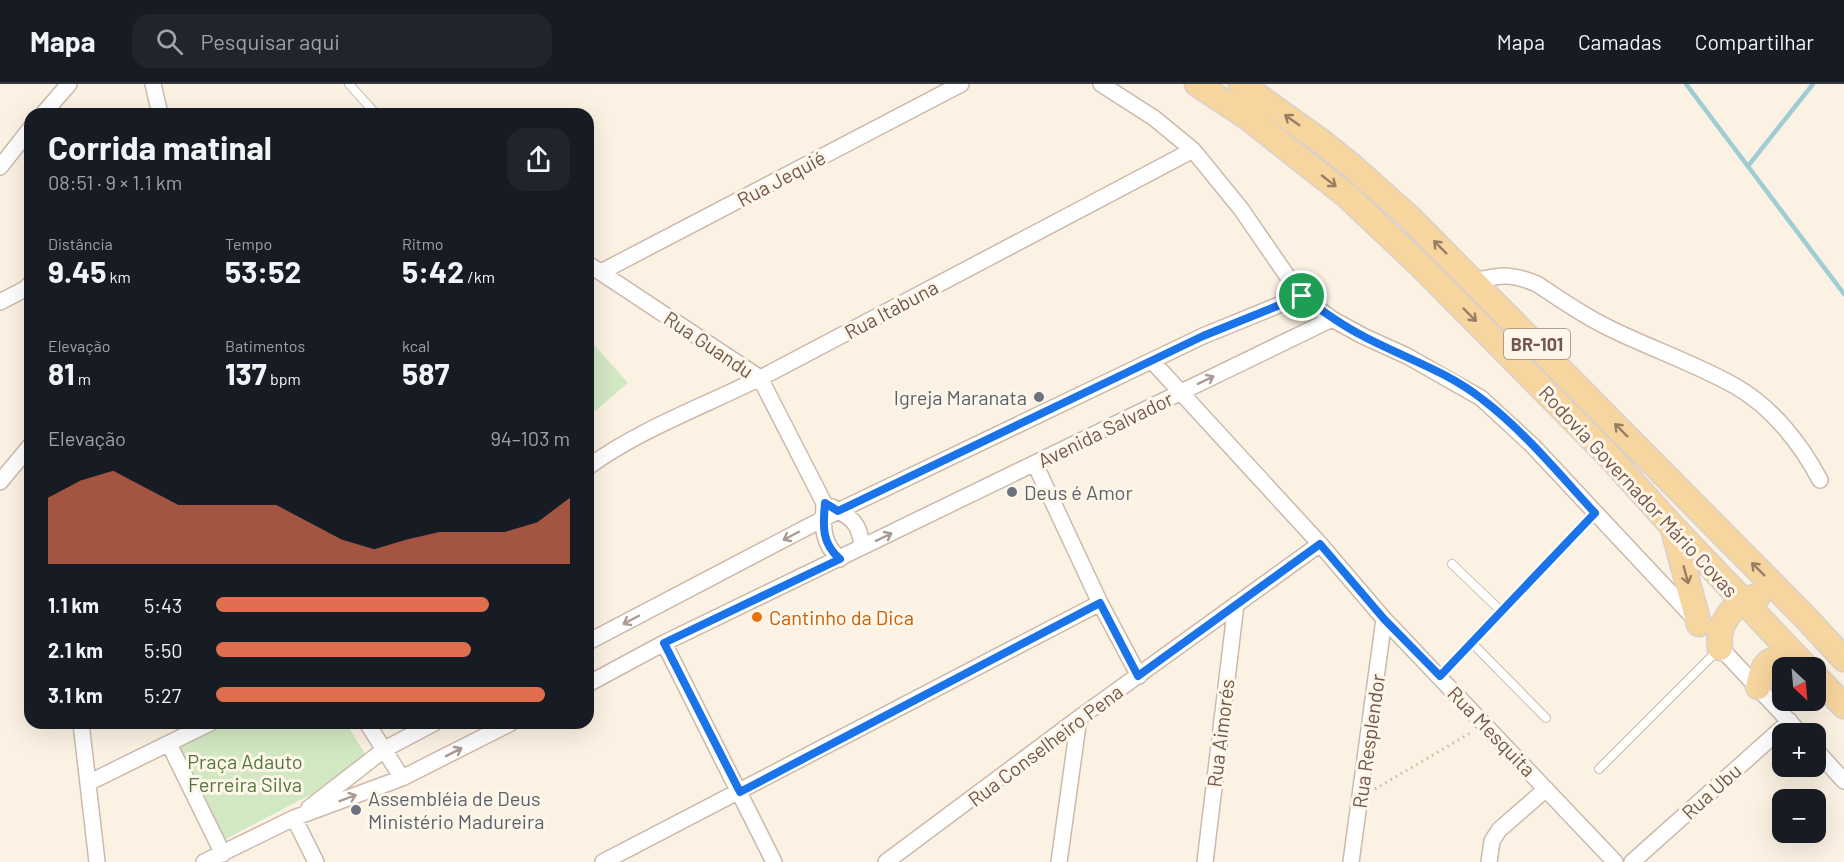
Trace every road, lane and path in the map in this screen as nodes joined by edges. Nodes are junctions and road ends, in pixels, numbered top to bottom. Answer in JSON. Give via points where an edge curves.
{"nodes":[{"id":1,"x":69,"y":84,"type":"edge"},
{"id":2,"x":153,"y":84,"type":"edge"},
{"id":3,"x":349,"y":84,"type":"edge"},
{"id":4,"x":961,"y":84,"type":"edge"},
{"id":5,"x":1101,"y":84,"type":"edge"},
{"id":6,"x":1197,"y":84,"type":"edge"},
{"id":7,"x":1241,"y":84,"type":"edge"},
{"id":8,"x":48,"y":108,"type":"edge"},
{"id":9,"x":159,"y":108,"type":"edge"},
{"id":10,"x":371,"y":108,"type":"edge"},
{"id":11,"x":24,"y":136,"type":"edge"},
{"id":12,"x":1193,"y":150,"type":"junction"},
{"id":13,"x":0,"y":166,"type":"edge"},
{"id":14,"x":595,"y":268,"type":"edge"},
{"id":15,"x":1474,"y":281,"type":"junction"},
{"id":16,"x":24,"y":290,"type":"edge"},
{"id":17,"x":1302,"y":296,"type":"junction"},
{"id":18,"x":0,"y":302,"type":"edge"},
{"id":19,"x":1332,"y":319,"type":"junction"},
{"id":20,"x":1152,"y":361,"type":"junction"},
{"id":21,"x":760,"y":378,"type":"junction"},
{"id":22,"x":1180,"y":393,"type":"junction"},
{"id":23,"x":24,"y":453,"type":"edge"},
{"id":24,"x":594,"y":463,"type":"edge"},
{"id":25,"x":1035,"y":464,"type":"junction"},
{"id":26,"x":1820,"y":480,"type":"dead end"},
{"id":27,"x":0,"y":482,"type":"edge"},
{"id":28,"x":824,"y":511,"type":"junction"},
{"id":29,"x":838,"y":511,"type":"junction"},
{"id":30,"x":1595,"y":513,"type":"junction"},
{"id":31,"x":1673,"y":527,"type":"junction"},
{"id":32,"x":1320,"y":544,"type":"junction"},
{"id":33,"x":862,"y":547,"type":"junction"},
{"id":34,"x":840,"y":559,"type":"junction"},
{"id":35,"x":1452,"y":564,"type":"dead end"},
{"id":36,"x":1743,"y":601,"type":"junction"},
{"id":37,"x":1100,"y":603,"type":"junction"},
{"id":38,"x":1236,"y":604,"type":"junction"},
{"id":39,"x":1502,"y":612,"type":"junction"},
{"id":40,"x":1804,"y":616,"type":"junction"},
{"id":41,"x":1384,"y":619,"type":"junction"},
{"id":42,"x":1699,"y":624,"type":"junction"},
{"id":43,"x":594,"y":639,"type":"edge"},
{"id":44,"x":664,"y":643,"type":"junction"},
{"id":45,"x":1472,"y":643,"type":"junction"},
{"id":46,"x":1720,"y":648,"type":"junction"},
{"id":47,"x":1797,"y":657,"type":"edge"},
{"id":48,"x":1844,"y":659,"type":"edge"},
{"id":49,"x":1772,"y":660,"type":"edge"},
{"id":50,"x":1138,"y":676,"type":"junction"},
{"id":51,"x":1440,"y":676,"type":"junction"},
{"id":52,"x":594,"y":681,"type":"edge"},
{"id":53,"x":1758,"y":687,"type":"junction"},
{"id":54,"x":1826,"y":687,"type":"edge"},
{"id":55,"x":1844,"y":706,"type":"edge"},
{"id":56,"x":1079,"y":718,"type":"junction"},
{"id":57,"x":1545,"y":718,"type":"dead end"},
{"id":58,"x":1790,"y":721,"type":"joint"},
{"id":59,"x":1485,"y":724,"type":"junction"},
{"id":60,"x":82,"y":729,"type":"edge"},
{"id":61,"x":198,"y":729,"type":"edge"},
{"id":62,"x":371,"y":729,"type":"edge"},
{"id":63,"x":423,"y":729,"type":"edge"},
{"id":64,"x":499,"y":729,"type":"edge"},
{"id":65,"x":169,"y":744,"type":"junction"},
{"id":66,"x":385,"y":749,"type":"junction"},
{"id":67,"x":1826,"y":761,"type":"edge"},
{"id":68,"x":1599,"y":769,"type":"dead end"},
{"id":69,"x":402,"y":778,"type":"junction"},
{"id":70,"x":1844,"y":781,"type":"edge"},
{"id":71,"x":88,"y":783,"type":"junction"},
{"id":72,"x":1546,"y":789,"type":"junction"},
{"id":73,"x":740,"y":792,"type":"junction"},
{"id":74,"x":1360,"y":798,"type":"junction"},
{"id":75,"x":294,"y":818,"type":"junction"},
{"id":76,"x":223,"y":854,"type":"junction"},
{"id":77,"x":97,"y":862,"type":"edge"},
{"id":78,"x":204,"y":862,"type":"edge"},
{"id":79,"x":316,"y":862,"type":"edge"},
{"id":80,"x":603,"y":862,"type":"edge"},
{"id":81,"x":774,"y":862,"type":"edge"},
{"id":82,"x":886,"y":862,"type":"edge"},
{"id":83,"x":1059,"y":862,"type":"edge"},
{"id":84,"x":1205,"y":862,"type":"edge"},
{"id":85,"x":1351,"y":862,"type":"edge"},
{"id":86,"x":1489,"y":862,"type":"edge"},
{"id":87,"x":1615,"y":862,"type":"edge"},
{"id":88,"x":1632,"y":862,"type":"edge"}],
"edges":[{"from":1,"to":8,"type":"street"},
{"from":2,"to":9,"type":"street"},
{"from":3,"to":10,"type":"lane"},
{"from":4,"to":14,"type":"street","name":"Rua Jequié"},
{"from":5,"to":12,"type":"street","via":[[1154,118]]},
{"from":6,"to":31,"type":"main road","name":"Rodovia Governador Mário Covas","number":"BR-101","one_way":true,"via":[[1247,117],[1347,196],[1600,447]]},
{"from":15,"to":7,"type":"main road","name":"Rodovia Governador Mário Covas","number":"BR-101","one_way":true,"via":[[1353,167]]},
{"from":11,"to":13,"type":"street"},
{"from":12,"to":17,"type":"street","via":[[1241,209]]},
{"from":12,"to":21,"type":"street","name":"Rua Itabuna"},
{"from":14,"to":21,"type":"street","name":"Rua Guandu"},
{"from":15,"to":26,"type":"street","via":[[1499,275],[1524,278],[1610,329],[1736,387],[1775,419]]},
{"from":40,"to":15,"type":"main road","name":"Rodovia Governador Mário Covas","number":"BR-101","one_way":true},
{"from":16,"to":18,"type":"street"},
{"from":17,"to":19,"type":"street"},
{"from":17,"to":20,"type":"street","name":"Avenida Salvador"},
{"from":22,"to":19,"type":"street","name":"Avenida Salvador","one_way":true},
{"from":19,"to":30,"type":"street","via":[[1481,398],[1532,445]]},
{"from":20,"to":22,"type":"street","name":"Rua Mesquita"},
{"from":20,"to":29,"type":"street","name":"Avenida Salvador"},
{"from":21,"to":24,"type":"street","name":"Rua Itabuna"},
{"from":21,"to":28,"type":"street","name":"Rua Guandu"},
{"from":22,"to":25,"type":"street","name":"Avenida Salvador"},
{"from":22,"to":32,"type":"street","name":"Rua Mesquita"},
{"from":23,"to":27,"type":"street"},
{"from":33,"to":25,"type":"street","name":"Avenida Salvador","one_way":true},
{"from":25,"to":37,"type":"street"},
{"from":28,"to":29,"type":"street","name":"Avenida Salvador"},
{"from":28,"to":34,"type":"street","name":"Rua Guandu","via":[[825,539]]},
{"from":28,"to":43,"type":"street","name":"Avenida Salvador","one_way":true},
{"from":29,"to":33,"type":"street","via":[[854,522]]},
{"from":30,"to":39,"type":"lane"},
{"from":30,"to":42,"type":"street"},
{"from":31,"to":36,"type":"main road","name":"Rodovia Governador Mário Covas","number":"BR-101"},
{"from":31,"to":42,"type":"main road","one_way":true},
{"from":32,"to":38,"type":"street","name":"Rua Conselheiro Pena"},
{"from":32,"to":41,"type":"street","name":"Rua Mesquita"},
{"from":33,"to":34,"type":"street","name":"Avenida Salvador"},
{"from":34,"to":44,"type":"street","name":"Avenida Salvador"},
{"from":35,"to":39,"type":"lane"},
{"from":36,"to":40,"type":"main road","via":[[1764,596]]},
{"from":36,"to":46,"type":"main road","via":[[1722,626]]},
{"from":36,"to":47,"type":"main road","name":"Rodovia Governador Mário Covas","number":"BR-101"},
{"from":37,"to":50,"type":"street"},
{"from":37,"to":73,"type":"street"},
{"from":38,"to":50,"type":"street","name":"Rua Conselheiro Pena"},
{"from":38,"to":84,"type":"street","name":"Rua Aimorés"},
{"from":39,"to":45,"type":"lane"},
{"from":40,"to":48,"type":"main road","name":"Rodovia Governador Mário Covas","number":"BR-101"},
{"from":41,"to":51,"type":"street","name":"Rua Mesquita"},
{"from":41,"to":74,"type":"street","name":"Rua Resplendor"},
{"from":42,"to":46,"type":"street"},
{"from":44,"to":52,"type":"street","name":"Avenida Salvador"},
{"from":44,"to":73,"type":"street"},
{"from":45,"to":51,"type":"lane"},
{"from":45,"to":57,"type":"lane"},
{"from":46,"to":53,"type":"street"},
{"from":46,"to":68,"type":"lane"},
{"from":49,"to":53,"type":"main road","via":[[1762,668]]},
{"from":50,"to":56,"type":"street","name":"Rua Conselheiro Pena"},
{"from":51,"to":59,"type":"street","name":"Rua Mesquita"},
{"from":53,"to":58,"type":"street"},
{"from":54,"to":55,"type":"main road"},
{"from":56,"to":82,"type":"street","name":"Rua Conselheiro Pena"},
{"from":56,"to":83,"type":"street"},
{"from":58,"to":88,"type":"street","name":"Rua Ubu"},
{"from":59,"to":72,"type":"street","name":"Rua Mesquita"},
{"from":59,"to":74,"type":"path"},
{"from":60,"to":71,"type":"street"},
{"from":61,"to":65,"type":"street"},
{"from":62,"to":66,"type":"street"},
{"from":63,"to":66,"type":"street"},
{"from":69,"to":64,"type":"street","one_way":true},
{"from":65,"to":71,"type":"street"},
{"from":65,"to":76,"type":"street"},
{"from":66,"to":69,"type":"street"},
{"from":66,"to":75,"type":"street"},
{"from":67,"to":70,"type":"street"},
{"from":75,"to":69,"type":"street","one_way":true},
{"from":71,"to":77,"type":"street"},
{"from":72,"to":86,"type":"street","via":[[1499,830],[1492,842]]},
{"from":72,"to":87,"type":"street","name":"Rua Mesquita"},
{"from":73,"to":80,"type":"street"},
{"from":73,"to":81,"type":"street"},
{"from":74,"to":85,"type":"street","name":"Rua Resplendor"},
{"from":75,"to":76,"type":"street"},
{"from":75,"to":79,"type":"street"},
{"from":76,"to":78,"type":"street"}]}
